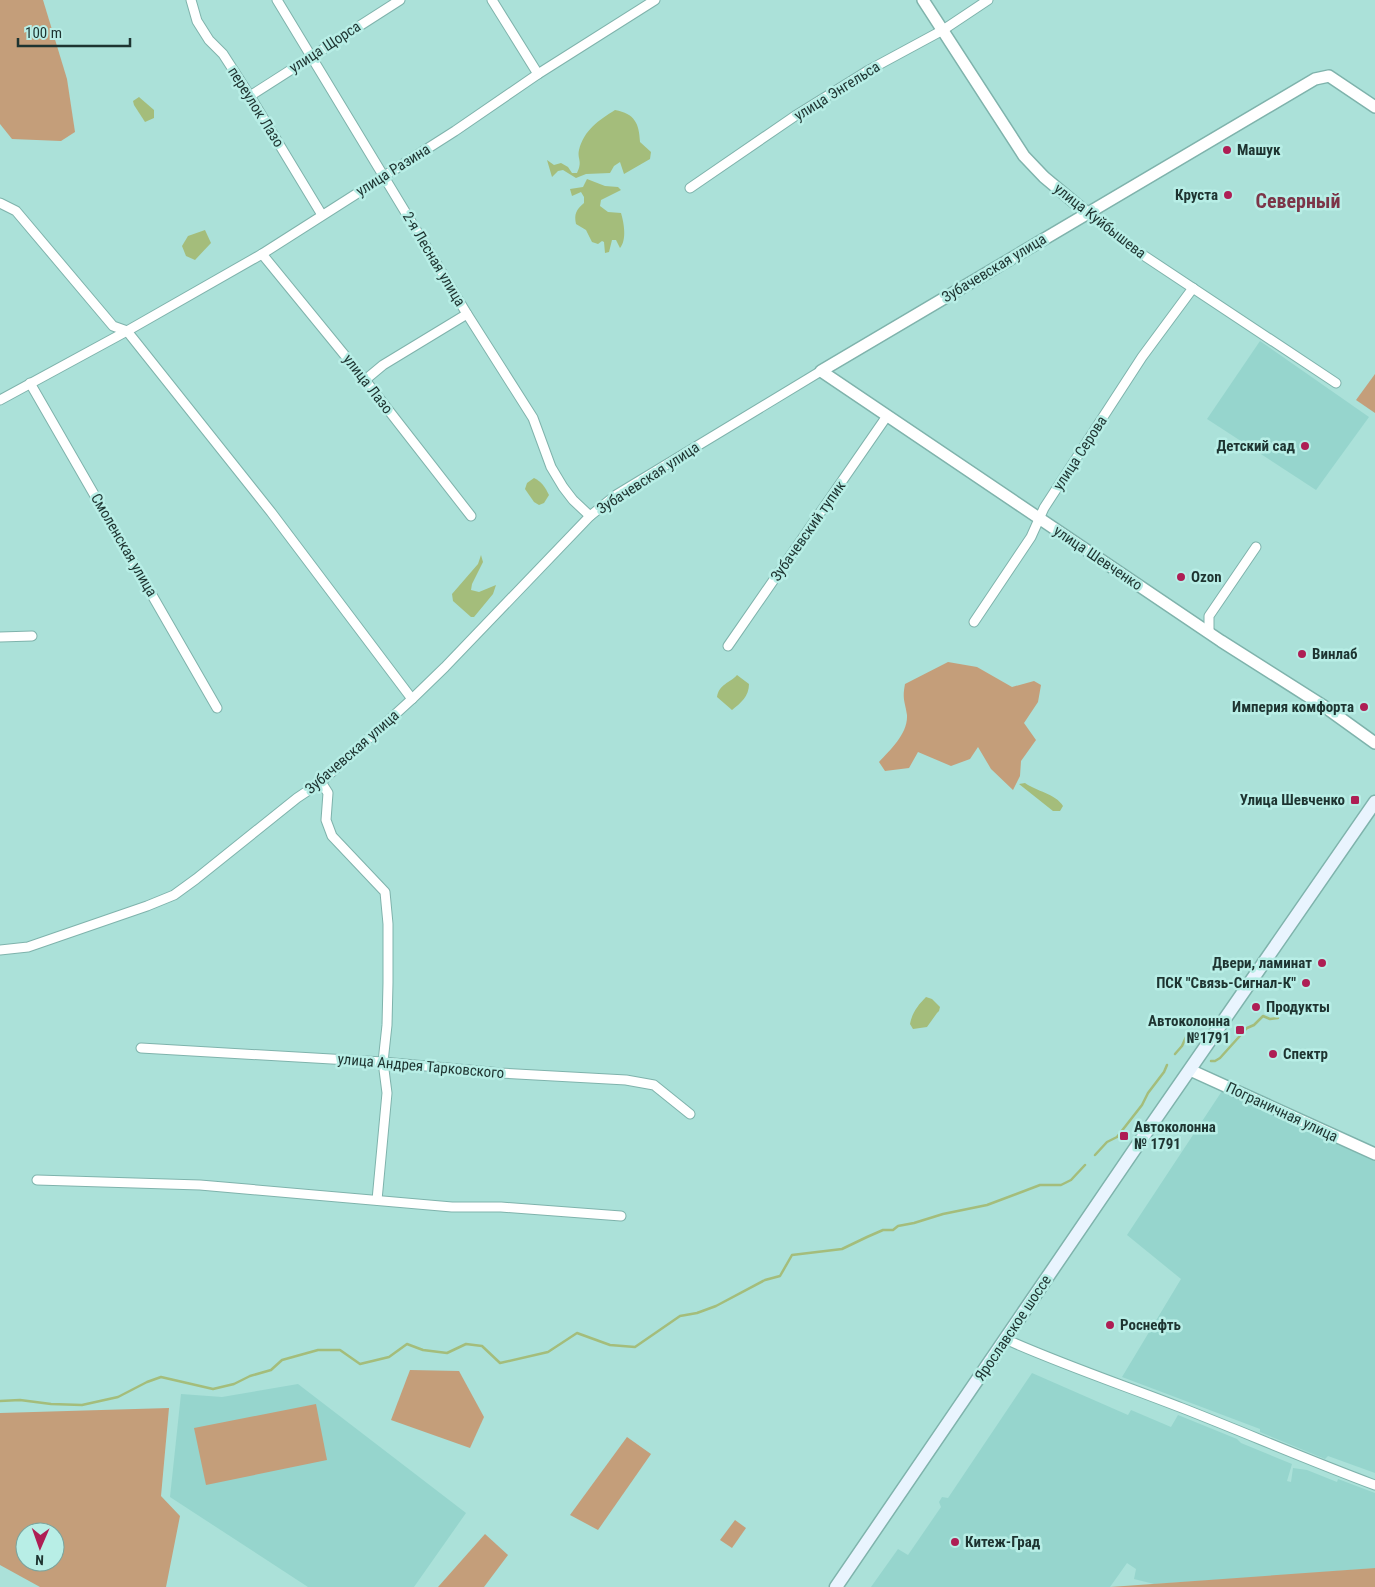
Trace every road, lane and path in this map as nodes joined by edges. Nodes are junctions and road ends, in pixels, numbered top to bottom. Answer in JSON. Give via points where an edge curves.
{"nodes":[{"id":1,"x":190,"y":0,"type":"edge"},
{"id":2,"x":277,"y":0,"type":"edge"},
{"id":3,"x":400,"y":0,"type":"edge"},
{"id":4,"x":492,"y":0,"type":"edge"},
{"id":5,"x":655,"y":0,"type":"edge"},
{"id":6,"x":923,"y":0,"type":"edge"},
{"id":7,"x":988,"y":0,"type":"edge"},
{"id":8,"x":943,"y":30,"type":"junction"},
{"id":9,"x":312,"y":56,"type":"junction"},
{"id":10,"x":538,"y":74,"type":"junction"},
{"id":11,"x":250,"y":96,"type":"junction"},
{"id":12,"x":1375,"y":107,"type":"edge"},
{"id":13,"x":383,"y":176,"type":"junction"},
{"id":14,"x":690,"y":188,"type":"dead end"},
{"id":15,"x":0,"y":203,"type":"edge"},
{"id":16,"x":1087,"y":213,"type":"junction"},
{"id":17,"x":322,"y":215,"type":"junction"},
{"id":18,"x":262,"y":254,"type":"junction"},
{"id":19,"x":1193,"y":288,"type":"junction"},
{"id":20,"x":467,"y":314,"type":"junction"},
{"id":21,"x":127,"y":331,"type":"junction"},
{"id":22,"x":821,"y":370,"type":"junction"},
{"id":23,"x":365,"y":380,"type":"junction"},
{"id":24,"x":30,"y":383,"type":"junction"},
{"id":25,"x":1336,"y":383,"type":"dead end"},
{"id":26,"x":0,"y":400,"type":"edge"},
{"id":27,"x":887,"y":416,"type":"junction"},
{"id":28,"x":471,"y":516,"type":"dead end"},
{"id":29,"x":590,"y":516,"type":"junction"},
{"id":30,"x":1039,"y":518,"type":"junction"},
{"id":31,"x":1256,"y":547,"type":"dead end"},
{"id":32,"x":974,"y":622,"type":"dead end"},
{"id":33,"x":1209,"y":632,"type":"junction"},
{"id":34,"x":32,"y":636,"type":"dead end"},
{"id":35,"x":0,"y":637,"type":"edge"},
{"id":36,"x":728,"y":646,"type":"dead end"},
{"id":37,"x":412,"y":699,"type":"junction"},
{"id":38,"x":217,"y":708,"type":"dead end"},
{"id":39,"x":1375,"y":743,"type":"edge"},
{"id":40,"x":321,"y":782,"type":"junction"},
{"id":41,"x":1375,"y":802,"type":"edge"},
{"id":42,"x":0,"y":950,"type":"edge"},
{"id":43,"x":141,"y":1048,"type":"dead end"},
{"id":44,"x":383,"y":1062,"type":"junction"},
{"id":45,"x":1190,"y":1070,"type":"junction"},
{"id":46,"x":690,"y":1114,"type":"dead end"},
{"id":47,"x":1375,"y":1154,"type":"edge"},
{"id":48,"x":36,"y":1180,"type":"dead end"},
{"id":49,"x":377,"y":1200,"type":"junction"},
{"id":50,"x":621,"y":1216,"type":"dead end"},
{"id":51,"x":1005,"y":1339,"type":"junction"},
{"id":52,"x":1375,"y":1485,"type":"edge"},
{"id":53,"x":836,"y":1587,"type":"edge"}],
"edges":[{"from":1,"to":11,"type":"street","name":"переулок Лазо","via":[[209,40],[223,54]]},
{"from":2,"to":9,"type":"street","name":"2-я Лесная улица"},
{"from":3,"to":9,"type":"street","name":"улица Щорса"},
{"from":4,"to":10,"type":"street"},
{"from":5,"to":10,"type":"street","name":"улица Разина"},
{"from":6,"to":8,"type":"street","name":"улица Куйбышева"},
{"from":7,"to":8,"type":"street","name":"улица Энгельса"},
{"from":8,"to":14,"type":"street","name":"улица Энгельса","via":[[869,70],[795,116]]},
{"from":8,"to":16,"type":"street","name":"улица Куйбышева","via":[[1024,156]]},
{"from":9,"to":11,"type":"street","name":"улица Щорса"},
{"from":9,"to":13,"type":"street","name":"2-я Лесная улица"},
{"from":10,"to":13,"type":"street","name":"улица Разина"},
{"from":11,"to":17,"type":"street","name":"переулок Лазо"},
{"from":12,"to":16,"type":"street","name":"Зубачевская улица","via":[[1334,79],[1324,76],[1315,79]]},
{"from":13,"to":17,"type":"street","name":"улица Разина"},
{"from":13,"to":20,"type":"street","name":"2-я Лесная улица"},
{"from":15,"to":21,"type":"street","via":[[16,211],[113,326]]},
{"from":16,"to":19,"type":"street","name":"улица Куйбышева"},
{"from":16,"to":22,"type":"street","name":"Зубачевская улица"},
{"from":17,"to":18,"type":"street","name":"улица Разина"},
{"from":18,"to":21,"type":"street","name":"улица Разина"},
{"from":18,"to":23,"type":"street","name":"улица Лазо"},
{"from":19,"to":25,"type":"street","name":"улица Куйбышева"},
{"from":19,"to":30,"type":"street","name":"улица Серова","via":[[1142,357]]},
{"from":20,"to":23,"type":"street","via":[[383,365]]},
{"from":20,"to":29,"type":"street","name":"2-я Лесная улица","via":[[533,418],[551,467],[563,487]]},
{"from":21,"to":24,"type":"street","name":"улица Разина"},
{"from":21,"to":37,"type":"street","via":[[271,512]]},
{"from":22,"to":27,"type":"street","name":"улица Шевченко"},
{"from":22,"to":29,"type":"street","name":"Зубачевская улица","via":[[616,495]]},
{"from":23,"to":28,"type":"street","name":"улица Лазо"},
{"from":24,"to":26,"type":"street","name":"улица Разина"},
{"from":24,"to":38,"type":"street","name":"Смоленская улица"},
{"from":27,"to":30,"type":"street","name":"улица Шевченко"},
{"from":27,"to":36,"type":"street","name":"Зубачевский тупик"},
{"from":29,"to":37,"type":"street","name":"Зубачевская улица"},
{"from":30,"to":32,"type":"street","name":"улица Серова","via":[[1031,538]]},
{"from":30,"to":33,"type":"street","name":"улица Шевченко"},
{"from":31,"to":33,"type":"street","via":[[1209,616]]},
{"from":33,"to":39,"type":"street","name":"улица Шевченко"},
{"from":34,"to":35,"type":"street"},
{"from":37,"to":40,"type":"street","name":"Зубачевская улица"},
{"from":40,"to":42,"type":"street","name":"Зубачевская улица","via":[[174,895],[28,947]]},
{"from":40,"to":44,"type":"street","via":[[328,792],[326,820],[332,836],[385,892],[388,983]]},
{"from":41,"to":45,"type":"main road","name":"Ярославское шоссе"},
{"from":43,"to":44,"type":"street","name":"улица Андрея Тарковского"},
{"from":44,"to":46,"type":"street","name":"улица Андрея Тарковского","via":[[626,1080],[654,1085]]},
{"from":44,"to":49,"type":"street","via":[[386,1093]]},
{"from":45,"to":47,"type":"street","name":"Пограничная улица"},
{"from":45,"to":51,"type":"main road","name":"Ярославское шоссе"},
{"from":48,"to":49,"type":"street","via":[[200,1185]]},
{"from":49,"to":50,"type":"street"},
{"from":51,"to":52,"type":"street"},
{"from":51,"to":53,"type":"main road","name":"Ярославское шоссе"}]}
